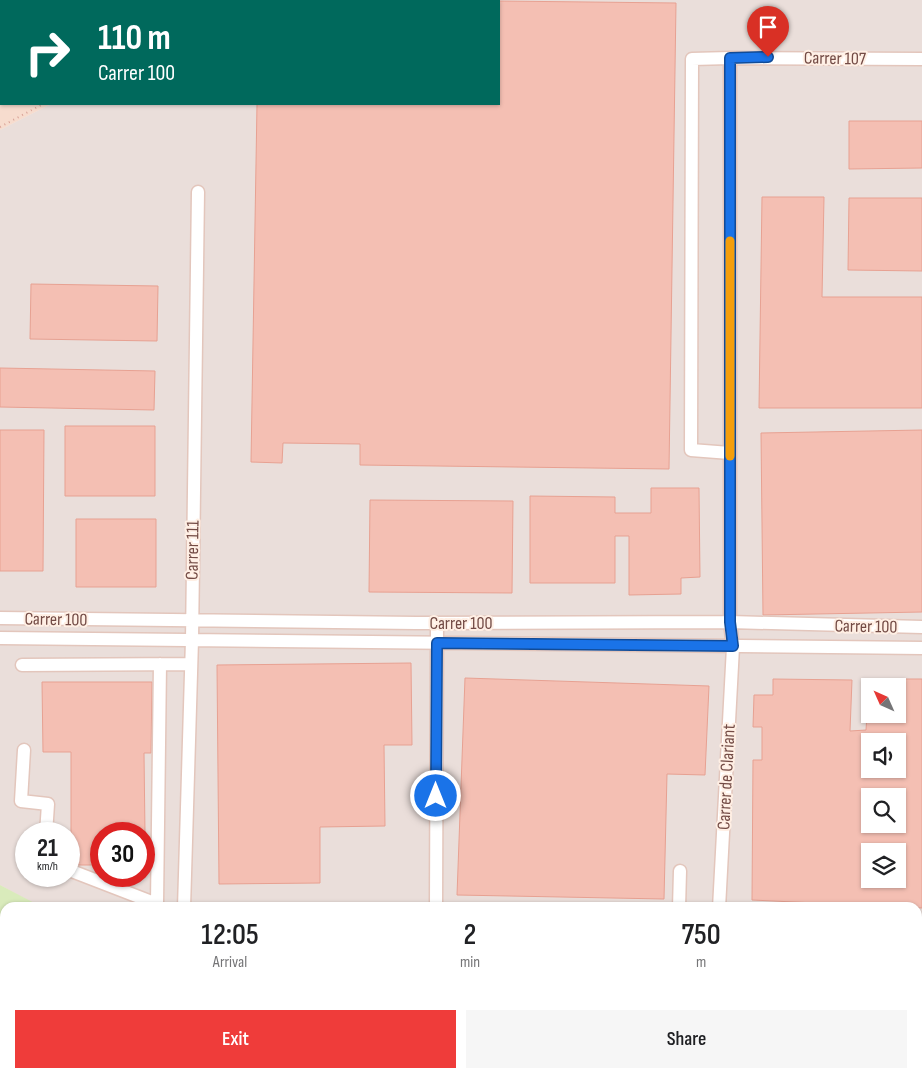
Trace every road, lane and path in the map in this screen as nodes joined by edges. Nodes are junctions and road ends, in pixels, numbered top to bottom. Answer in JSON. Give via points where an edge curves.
{"nodes":[{"id":1,"x":730,"y":58,"type":"junction"},
{"id":2,"x":922,"y":59,"type":"edge"},
{"id":3,"x":41,"y":105,"type":"edge"},
{"id":4,"x":0,"y":127,"type":"edge"},
{"id":5,"x":198,"y":192,"type":"dead end"},
{"id":6,"x":730,"y":453,"type":"junction"},
{"id":7,"x":0,"y":618,"type":"edge"},
{"id":8,"x":192,"y":621,"type":"junction"},
{"id":9,"x":730,"y":622,"type":"junction"},
{"id":10,"x":437,"y":623,"type":"junction"},
{"id":11,"x":922,"y":627,"type":"edge"},
{"id":12,"x":0,"y":638,"type":"edge"},
{"id":13,"x":192,"y":640,"type":"junction"},
{"id":14,"x":437,"y":643,"type":"junction"},
{"id":15,"x":733,"y":646,"type":"junction"},
{"id":16,"x":922,"y":648,"type":"edge"},
{"id":17,"x":160,"y":664,"type":"junction"},
{"id":18,"x":191,"y":664,"type":"junction"},
{"id":19,"x":22,"y":665,"type":"dead end"},
{"id":20,"x":24,"y":750,"type":"dead end"},
{"id":21,"x":47,"y":822,"type":"edge"},
{"id":22,"x":680,"y":871,"type":"dead end"},
{"id":23,"x":80,"y":874,"type":"edge"},
{"id":24,"x":152,"y":902,"type":"edge"},
{"id":25,"x":157,"y":902,"type":"edge"},
{"id":26,"x":184,"y":902,"type":"edge"},
{"id":27,"x":436,"y":902,"type":"edge"},
{"id":28,"x":679,"y":902,"type":"edge"},
{"id":29,"x":718,"y":902,"type":"edge"}],
"edges":[{"from":1,"to":2,"type":"street","name":"Carrer 107"},
{"from":1,"to":6,"type":"street","name":"Carrer de Clariant"},
{"from":1,"to":6,"type":"street","name":"Carrer 107","via":[[692,59],[691,450]]},
{"from":3,"to":4,"type":"path"},
{"from":5,"to":8,"type":"street","name":"Carrer 111"},
{"from":6,"to":9,"type":"street","name":"Carrer de Clariant"},
{"from":7,"to":8,"type":"street","name":"Carrer 100"},
{"from":8,"to":10,"type":"street","name":"Carrer 100"},
{"from":8,"to":13,"type":"street","name":"Carrer 111"},
{"from":9,"to":10,"type":"street","name":"Carrer 100"},
{"from":9,"to":11,"type":"street","name":"Carrer 100"},
{"from":9,"to":15,"type":"street","name":"Carrer de Clariant"},
{"from":10,"to":14,"type":"street"},
{"from":12,"to":13,"type":"street","name":"Carrer 100"},
{"from":13,"to":14,"type":"street","name":"Carrer 100"},
{"from":13,"to":18,"type":"street","name":"Carrer 111"},
{"from":14,"to":15,"type":"street","name":"Carrer 100"},
{"from":14,"to":27,"type":"street"},
{"from":15,"to":16,"type":"street","name":"Carrer 100"},
{"from":15,"to":29,"type":"street","name":"Carrer de Clariant"},
{"from":17,"to":18,"type":"street"},
{"from":17,"to":19,"type":"street"},
{"from":17,"to":25,"type":"street"},
{"from":18,"to":26,"type":"street","name":"Carrer 111"},
{"from":20,"to":21,"type":"street","via":[[21,801],[48,804]]},
{"from":22,"to":28,"type":"street"},
{"from":23,"to":24,"type":"street"}]}
